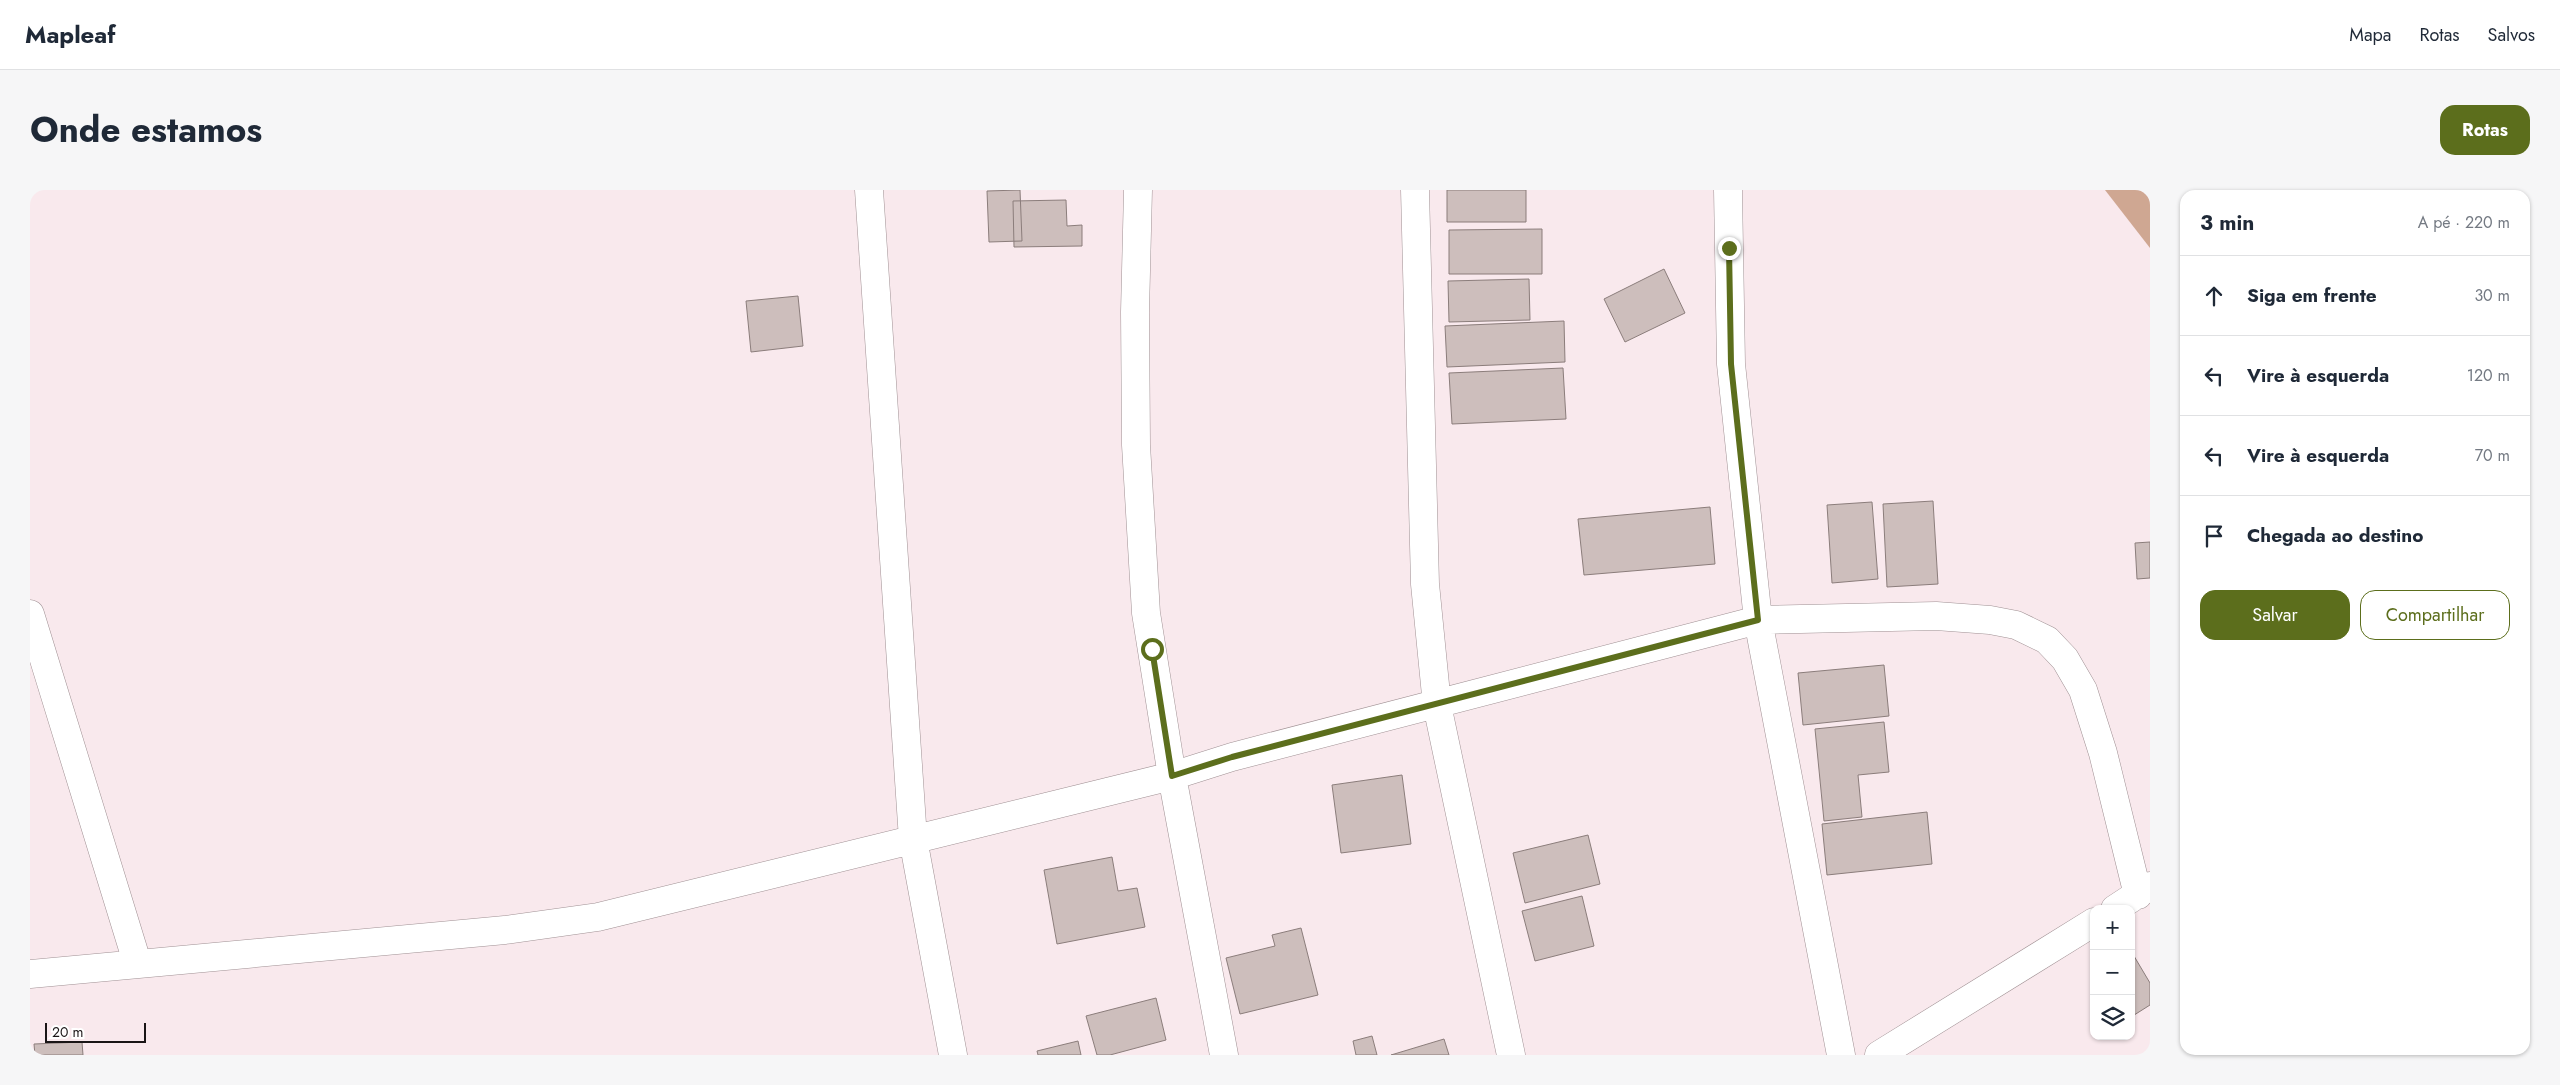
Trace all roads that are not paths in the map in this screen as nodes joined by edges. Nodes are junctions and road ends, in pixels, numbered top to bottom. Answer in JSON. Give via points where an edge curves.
{"nodes":[{"id":1,"x":869,"y":190,"type":"edge"},
{"id":2,"x":1138,"y":190,"type":"edge"},
{"id":3,"x":1415,"y":190,"type":"edge"},
{"id":4,"x":1728,"y":190,"type":"edge"},
{"id":5,"x":30,"y":614,"type":"edge"},
{"id":6,"x":1758,"y":620,"type":"junction"},
{"id":7,"x":1437,"y":705,"type":"junction"},
{"id":8,"x":1172,"y":776,"type":"junction"},
{"id":9,"x":913,"y":840,"type":"junction"},
{"id":10,"x":2144,"y":890,"type":"edge"},
{"id":11,"x":2121,"y":905,"type":"edge"},
{"id":12,"x":2090,"y":924,"type":"edge"},
{"id":13,"x":137,"y":962,"type":"junction"},
{"id":14,"x":30,"y":974,"type":"edge"},
{"id":15,"x":953,"y":1055,"type":"edge"},
{"id":16,"x":1224,"y":1055,"type":"edge"},
{"id":17,"x":1511,"y":1055,"type":"edge"},
{"id":18,"x":1842,"y":1055,"type":"edge"},
{"id":19,"x":1879,"y":1055,"type":"edge"}],
"edges":[{"from":1,"to":9,"type":"street"},
{"from":2,"to":8,"type":"street","via":[[1136,445],[1146,613]]},
{"from":3,"to":7,"type":"street","via":[[1425,584]]},
{"from":4,"to":6,"type":"street","via":[[1731,364]]},
{"from":5,"to":13,"type":"street"},
{"from":6,"to":7,"type":"street"},
{"from":6,"to":10,"type":"street","via":[[1936,616],[2016,625],[2046,640],[2065,659],[2083,690]]},
{"from":6,"to":18,"type":"street"},
{"from":7,"to":8,"type":"street","via":[[1232,757]]},
{"from":7,"to":17,"type":"street"},
{"from":8,"to":9,"type":"street"},
{"from":8,"to":16,"type":"street"},
{"from":9,"to":13,"type":"street","via":[[598,917],[505,930]]},
{"from":9,"to":15,"type":"street"},
{"from":10,"to":11,"type":"street"},
{"from":12,"to":19,"type":"street"},
{"from":13,"to":14,"type":"street"}]}
